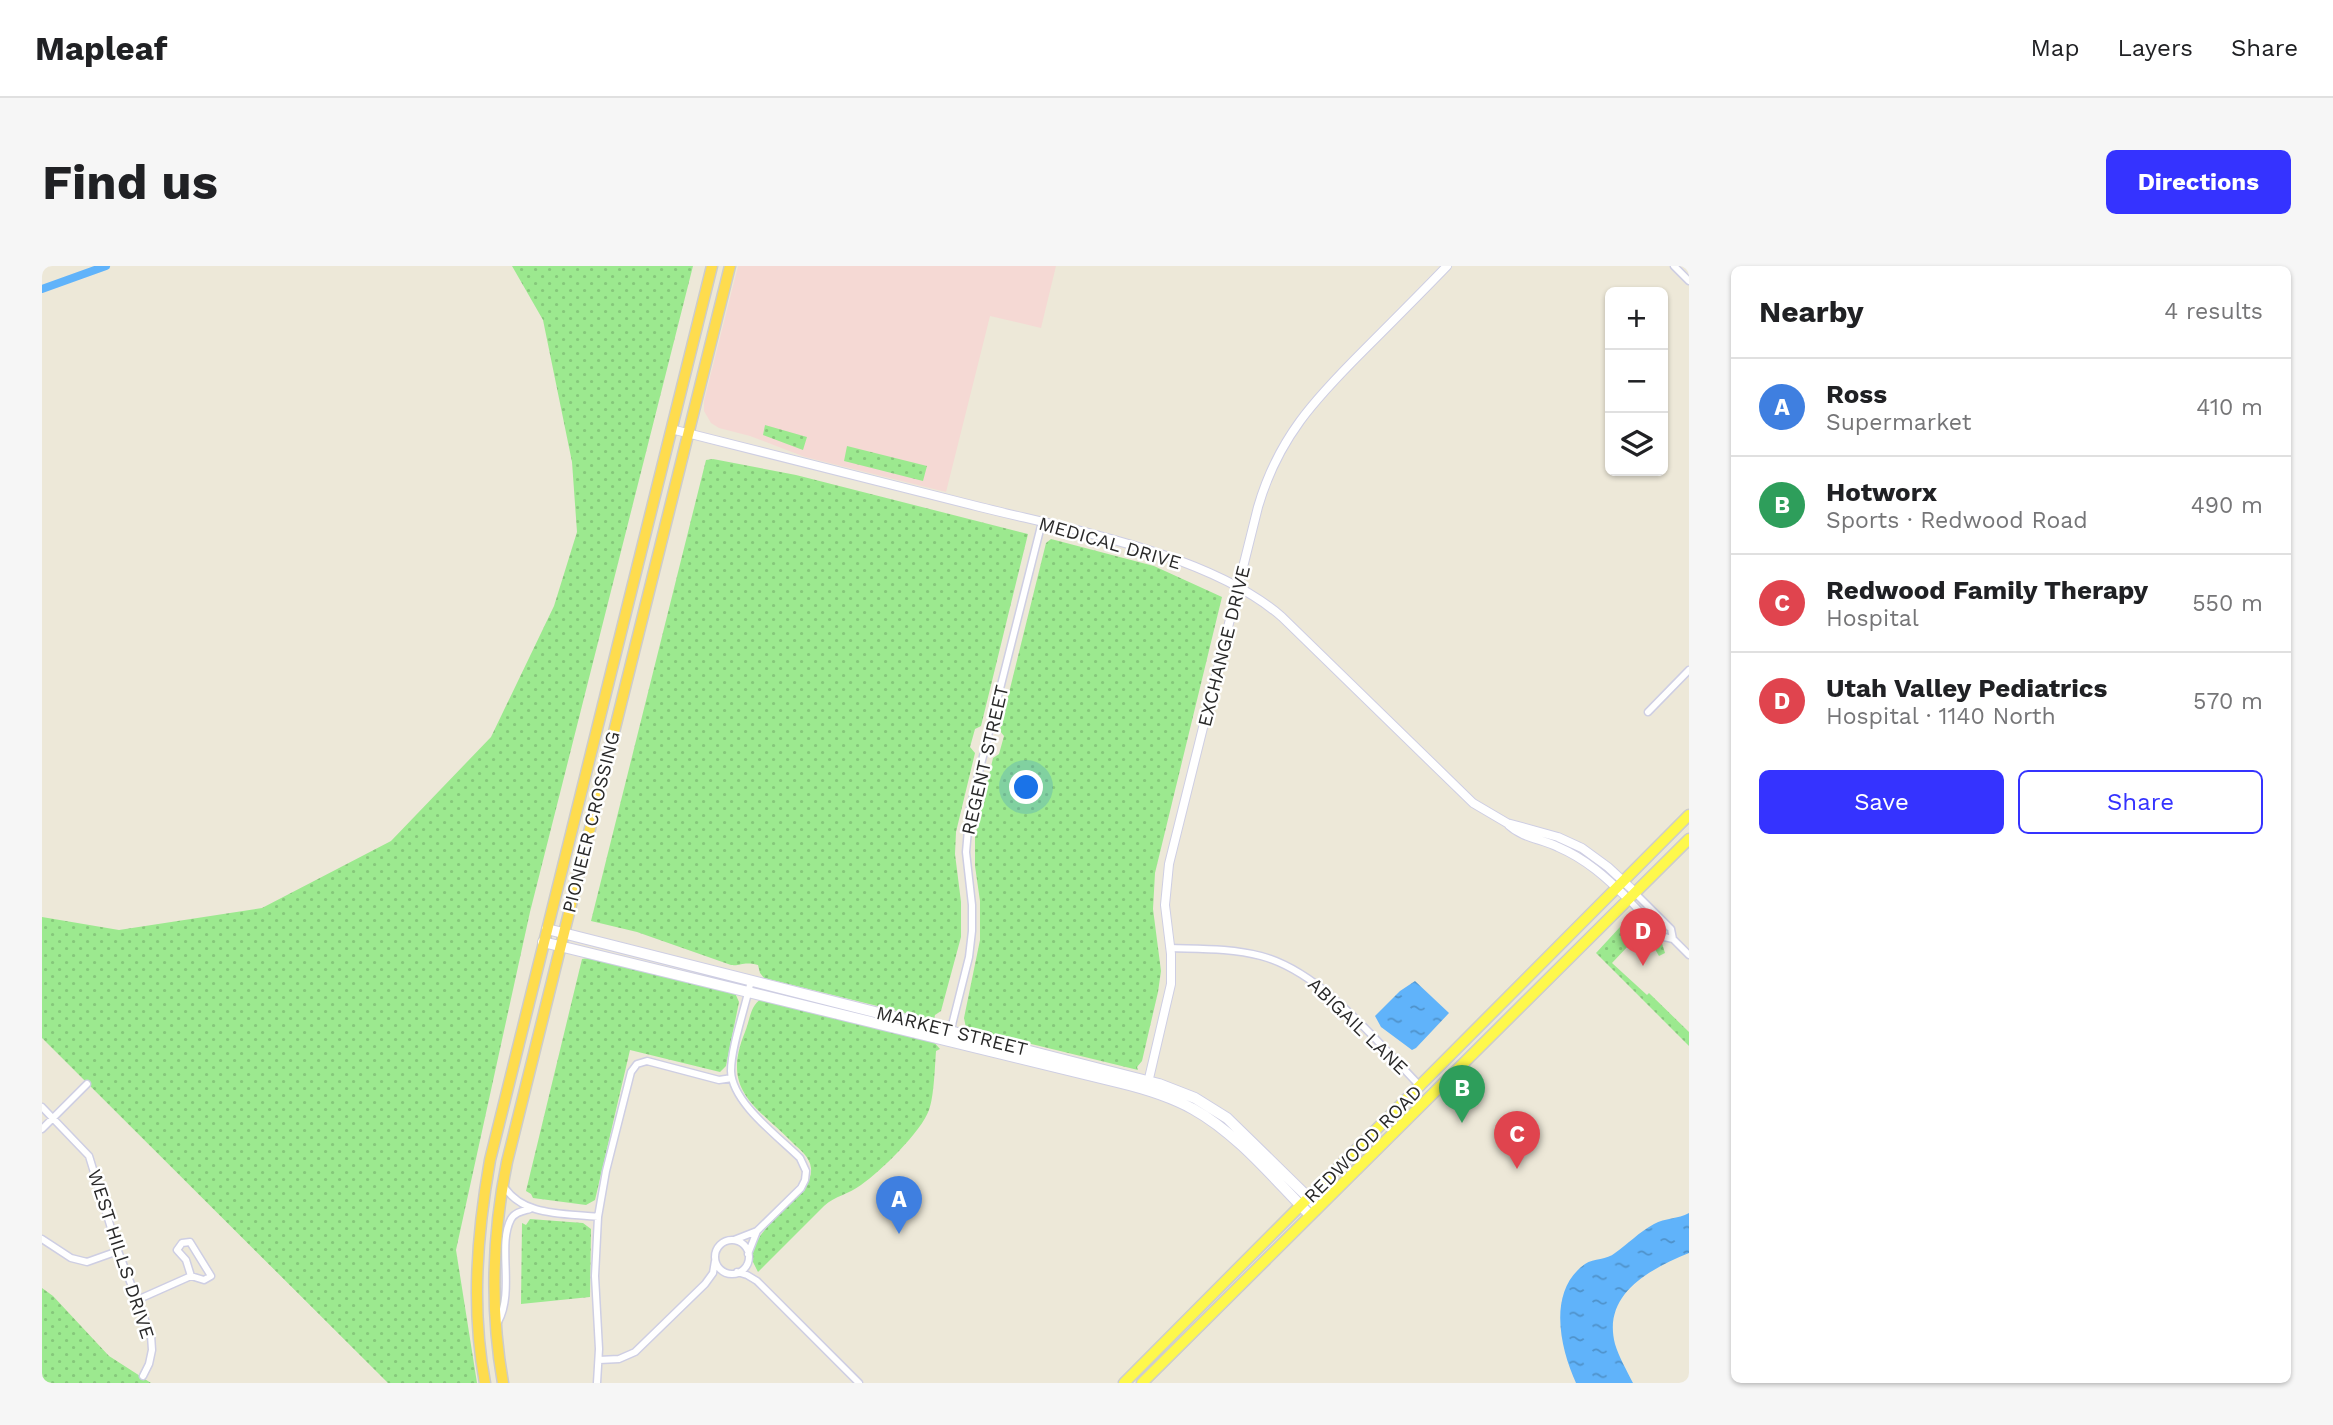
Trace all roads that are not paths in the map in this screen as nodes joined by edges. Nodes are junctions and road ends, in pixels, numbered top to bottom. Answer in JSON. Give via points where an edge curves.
{"nodes":[{"id":1,"x":712,"y":266,"type":"edge"},
{"id":2,"x":730,"y":266,"type":"edge"},
{"id":3,"x":1447,"y":266,"type":"edge"},
{"id":4,"x":1674,"y":266,"type":"edge"},
{"id":5,"x":1689,"y":281,"type":"edge"},
{"id":6,"x":671,"y":429,"type":"junction"},
{"id":7,"x":688,"y":433,"type":"junction"},
{"id":8,"x":1042,"y":523,"type":"junction"},
{"id":9,"x":1238,"y":588,"type":"junction"},
{"id":10,"x":1689,"y":670,"type":"edge"},
{"id":11,"x":1648,"y":712,"type":"dead end"},
{"id":12,"x":1689,"y":815,"type":"edge"},
{"id":13,"x":1689,"y":839,"type":"edge"},
{"id":14,"x":1619,"y":884,"type":"junction"},
{"id":15,"x":1631,"y":896,"type":"junction"},
{"id":16,"x":547,"y":929,"type":"junction"},
{"id":17,"x":563,"y":933,"type":"junction"},
{"id":18,"x":543,"y":942,"type":"junction"},
{"id":19,"x":560,"y":946,"type":"junction"},
{"id":20,"x":1170,"y":948,"type":"junction"},
{"id":21,"x":1689,"y":955,"type":"edge"},
{"id":22,"x":751,"y":980,"type":"junction"},
{"id":23,"x":749,"y":992,"type":"junction"},
{"id":24,"x":950,"y":1030,"type":"junction"},
{"id":25,"x":949,"y":1041,"type":"junction"},
{"id":26,"x":732,"y":1078,"type":"junction"},
{"id":27,"x":87,"y":1084,"type":"dead end"},
{"id":28,"x":1148,"y":1085,"type":"junction"},
{"id":29,"x":1421,"y":1087,"type":"junction"},
{"id":30,"x":42,"y":1107,"type":"edge"},
{"id":31,"x":53,"y":1118,"type":"junction"},
{"id":32,"x":42,"y":1129,"type":"edge"},
{"id":33,"x":503,"y":1184,"type":"junction"},
{"id":34,"x":1305,"y":1202,"type":"junction"},
{"id":35,"x":530,"y":1209,"type":"junction"},
{"id":36,"x":1314,"y":1211,"type":"junction"},
{"id":37,"x":598,"y":1217,"type":"junction"},
{"id":38,"x":757,"y":1231,"type":"junction"},
{"id":39,"x":42,"y":1239,"type":"edge"},
{"id":40,"x":734,"y":1240,"type":"junction"},
{"id":41,"x":118,"y":1251,"type":"junction"},
{"id":42,"x":748,"y":1258,"type":"junction"},
{"id":43,"x":715,"y":1261,"type":"junction"},
{"id":44,"x":734,"y":1273,"type":"junction"},
{"id":45,"x":191,"y":1276,"type":"junction"},
{"id":46,"x":757,"y":1281,"type":"junction"},
{"id":47,"x":705,"y":1284,"type":"junction"},
{"id":48,"x":138,"y":1300,"type":"junction"},
{"id":49,"x":496,"y":1326,"type":"junction"},
{"id":50,"x":599,"y":1360,"type":"junction"},
{"id":51,"x":144,"y":1376,"type":"dead end"},
{"id":52,"x":485,"y":1383,"type":"edge"},
{"id":53,"x":503,"y":1383,"type":"edge"},
{"id":54,"x":597,"y":1383,"type":"edge"},
{"id":55,"x":859,"y":1383,"type":"edge"},
{"id":56,"x":1124,"y":1383,"type":"edge"},
{"id":57,"x":1142,"y":1383,"type":"edge"}],
"edges":[{"from":1,"to":6,"type":"highway","name":"PIONEER CROSSING"},
{"from":2,"to":7,"type":"highway","name":"PIONEER CROSSING"},
{"from":3,"to":9,"type":"street","name":"EXCHANGE DRIVE","via":[[1294,427],[1262,492]]},
{"from":4,"to":5,"type":"street"},
{"from":6,"to":7,"type":"street","name":"MEDICAL DRIVE"},
{"from":6,"to":16,"type":"highway","name":"PIONEER CROSSING"},
{"from":7,"to":8,"type":"street","name":"MEDICAL DRIVE"},
{"from":7,"to":17,"type":"highway","name":"PIONEER CROSSING"},
{"from":8,"to":9,"type":"street","name":"MEDICAL DRIVE","via":[[1156,552]]},
{"from":8,"to":24,"type":"street","name":"REGENT STREET","via":[[970,808],[966,852],[972,931]]},
{"from":9,"to":14,"type":"street","name":"MEDICAL DRIVE","via":[[1282,617],[1464,796],[1520,833],[1550,843]]},
{"from":9,"to":20,"type":"street","name":"EXCHANGE DRIVE","via":[[1169,864],[1165,905]]},
{"from":10,"to":11,"type":"street"},
{"from":12,"to":14,"type":"main road","name":"REDWOOD ROAD"},
{"from":13,"to":15,"type":"main road","name":"REDWOOD ROAD"},
{"from":14,"to":15,"type":"street","name":"MEDICAL DRIVE"},
{"from":14,"to":29,"type":"main road","name":"REDWOOD ROAD"},
{"from":15,"to":21,"type":"street","via":[[1671,929],[1673,939]]},
{"from":15,"to":36,"type":"main road","name":"REDWOOD ROAD"},
{"from":16,"to":17,"type":"main road","name":"MARKET STREET"},
{"from":16,"to":18,"type":"highway","name":"PIONEER CROSSING"},
{"from":17,"to":19,"type":"highway","name":"PIONEER CROSSING"},
{"from":17,"to":22,"type":"main road","name":"MARKET STREET"},
{"from":18,"to":19,"type":"main road","name":"MARKET STREET"},
{"from":18,"to":52,"type":"highway","name":"PIONEER CROSSING","via":[[482,1210],[477,1301]]},
{"from":19,"to":23,"type":"main road","name":"MARKET STREET"},
{"from":19,"to":33,"type":"highway","name":"PIONEER CROSSING"},
{"from":20,"to":28,"type":"street","name":"EXCHANGE DRIVE","via":[[1170,993]]},
{"from":20,"to":29,"type":"street","name":"ABIGAIL LANE","via":[[1240,952],[1294,969],[1329,995]]},
{"from":22,"to":23,"type":"street"},
{"from":22,"to":24,"type":"main road","name":"MARKET STREET"},
{"from":23,"to":25,"type":"main road","name":"MARKET STREET"},
{"from":23,"to":26,"type":"street"},
{"from":24,"to":25,"type":"street","name":"REGENT STREET"},
{"from":24,"to":28,"type":"main road","name":"MARKET STREET"},
{"from":25,"to":28,"type":"main road","name":"MARKET STREET"},
{"from":26,"to":37,"type":"street","via":[[719,1080],[648,1061],[635,1067]]},
{"from":26,"to":38,"type":"street","via":[[742,1100],[800,1158],[806,1171],[801,1188]]},
{"from":27,"to":31,"type":"street"},
{"from":28,"to":34,"type":"main road","name":"MARKET STREET","via":[[1195,1098],[1227,1118]]},
{"from":29,"to":34,"type":"main road","name":"REDWOOD ROAD"},
{"from":30,"to":31,"type":"street","name":"WEST HILLS DRIVE"},
{"from":31,"to":32,"type":"street"},
{"from":31,"to":41,"type":"street","name":"WEST HILLS DRIVE","via":[[89,1156]]},
{"from":33,"to":35,"type":"street"},
{"from":33,"to":49,"type":"highway","name":"PIONEER CROSSING","via":[[494,1250]]},
{"from":34,"to":36,"type":"main road","name":"MARKET STREET"},
{"from":34,"to":56,"type":"main road","name":"REDWOOD ROAD"},
{"from":35,"to":37,"type":"street"},
{"from":35,"to":49,"type":"street","via":[[510,1222],[505,1301]]},
{"from":36,"to":57,"type":"main road","name":"REDWOOD ROAD"},
{"from":37,"to":50,"type":"street"},
{"from":38,"to":40,"type":"street"},
{"from":38,"to":42,"type":"street"},
{"from":39,"to":41,"type":"street","via":[[71,1258],[87,1262]]},
{"from":40,"to":42,"type":"street","via":[[744,1245]]},
{"from":40,"to":43,"type":"street","via":[[719,1245]]},
{"from":41,"to":48,"type":"street","name":"WEST HILLS DRIVE"},
{"from":42,"to":44,"type":"street","via":[[744,1268]]},
{"from":42,"to":46,"type":"street"},
{"from":43,"to":44,"type":"street","via":[[721,1269]]},
{"from":43,"to":47,"type":"street"},
{"from":44,"to":46,"type":"street"},
{"from":44,"to":47,"type":"street"},
{"from":45,"to":45,"type":"street","via":[[186,1259],[177,1250],[183,1242],[190,1242],[211,1276],[205,1280]]},
{"from":45,"to":48,"type":"street"},
{"from":46,"to":55,"type":"street"},
{"from":47,"to":50,"type":"street","via":[[635,1352]]},
{"from":48,"to":51,"type":"street","name":"WEST HILLS DRIVE","via":[[151,1335],[152,1350]]},
{"from":49,"to":53,"type":"highway","name":"PIONEER CROSSING"},
{"from":50,"to":54,"type":"street"}]}
